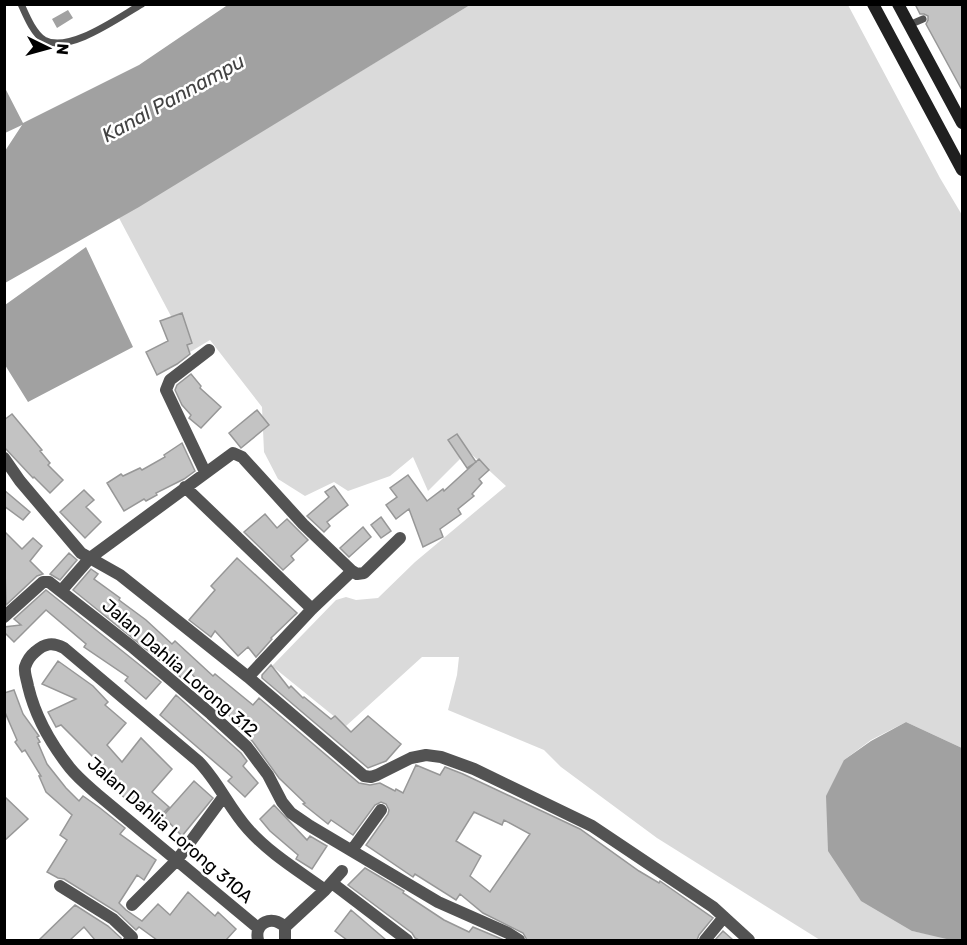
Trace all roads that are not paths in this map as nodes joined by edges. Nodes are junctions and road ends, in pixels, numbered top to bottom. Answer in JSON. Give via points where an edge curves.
{"nodes":[{"id":1,"x":21,"y":4,"type":"edge"},
{"id":2,"x":142,"y":4,"type":"edge"},
{"id":3,"x":873,"y":4,"type":"edge"},
{"id":4,"x":898,"y":4,"type":"edge"},
{"id":5,"x":923,"y":19,"type":"dead end"},
{"id":6,"x":909,"y":25,"type":"junction"},
{"id":7,"x":963,"y":123,"type":"edge"},
{"id":8,"x":963,"y":170,"type":"edge"},
{"id":9,"x":209,"y":350,"type":"dead end"},
{"id":10,"x":4,"y":458,"type":"edge"},
{"id":11,"x":205,"y":472,"type":"junction"},
{"id":12,"x":185,"y":487,"type":"junction"},
{"id":13,"x":400,"y":538,"type":"dead end"},
{"id":14,"x":90,"y":558,"type":"junction"},
{"id":15,"x":352,"y":571,"type":"junction"},
{"id":16,"x":62,"y":591,"type":"junction"},
{"id":17,"x":312,"y":609,"type":"junction"},
{"id":18,"x":4,"y":617,"type":"edge"},
{"id":19,"x":248,"y":677,"type":"junction"},
{"id":20,"x":224,"y":796,"type":"junction"},
{"id":21,"x":381,"y":810,"type":"dead end"},
{"id":22,"x":352,"y":850,"type":"junction"},
{"id":23,"x":177,"y":860,"type":"junction"},
{"id":24,"x":342,"y":871,"type":"dead end"},
{"id":25,"x":60,"y":886,"type":"dead end"},
{"id":26,"x":328,"y":886,"type":"junction"},
{"id":27,"x":132,"y":905,"type":"dead end"},
{"id":28,"x":724,"y":917,"type":"junction"},
{"id":29,"x":285,"y":927,"type":"junction"},
{"id":30,"x":258,"y":934,"type":"edge"},
{"id":31,"x":129,"y":940,"type":"edge"},
{"id":32,"x":285,"y":940,"type":"edge"},
{"id":33,"x":407,"y":940,"type":"edge"},
{"id":34,"x":519,"y":940,"type":"edge"},
{"id":35,"x":705,"y":940,"type":"edge"},
{"id":36,"x":749,"y":940,"type":"edge"}],
"edges":[{"from":1,"to":2,"type":"lane","via":[[44,40],[63,44],[80,39]]},
{"from":3,"to":8,"type":"main road"},
{"from":4,"to":6,"type":"main road"},
{"from":5,"to":6,"type":"lane"},
{"from":6,"to":7,"type":"main road"},
{"from":9,"to":11,"type":"street","via":[[170,380],[166,390]]},
{"from":10,"to":14,"type":"street","via":[[66,537]]},
{"from":11,"to":12,"type":"street"},
{"from":11,"to":15,"type":"street","via":[[230,454],[238,454]]},
{"from":12,"to":14,"type":"street"},
{"from":12,"to":17,"type":"street"},
{"from":13,"to":15,"type":"street","via":[[364,573]]},
{"from":14,"to":16,"type":"street"},
{"from":14,"to":19,"type":"street","via":[[120,575]]},
{"from":15,"to":17,"type":"street"},
{"from":16,"to":18,"type":"street","name":"Jalan Dahlia Lorong 312","via":[[43,582]]},
{"from":16,"to":22,"type":"street","name":"Jalan Dahlia Lorong 312","via":[[247,747],[291,813]]},
{"from":17,"to":19,"type":"street"},
{"from":19,"to":28,"type":"street","via":[[364,776],[377,775],[426,755],[474,769],[591,826]]},
{"from":20,"to":23,"type":"street"},
{"from":20,"to":23,"type":"street","name":"Jalan Dahlia Lorong 310A","via":[[198,761],[64,648],[48,643],[29,657],[26,672],[30,696],[56,750],[97,794]]},
{"from":20,"to":26,"type":"street","via":[[260,841]]},
{"from":21,"to":22,"type":"street"},
{"from":22,"to":34,"type":"street","name":"Jalan Dahlia Lorong 312","via":[[438,902]]},
{"from":23,"to":27,"type":"street"},
{"from":23,"to":30,"type":"street","name":"Jalan Dahlia Lorong 310A"},
{"from":24,"to":26,"type":"street"},
{"from":25,"to":31,"type":"street","via":[[113,918],[132,938]]},
{"from":26,"to":29,"type":"street"},
{"from":26,"to":33,"type":"street"},
{"from":28,"to":35,"type":"street"},
{"from":28,"to":36,"type":"street"},
{"from":29,"to":30,"type":"street","via":[[271,920],[261,924]]},
{"from":29,"to":32,"type":"street"}]}
